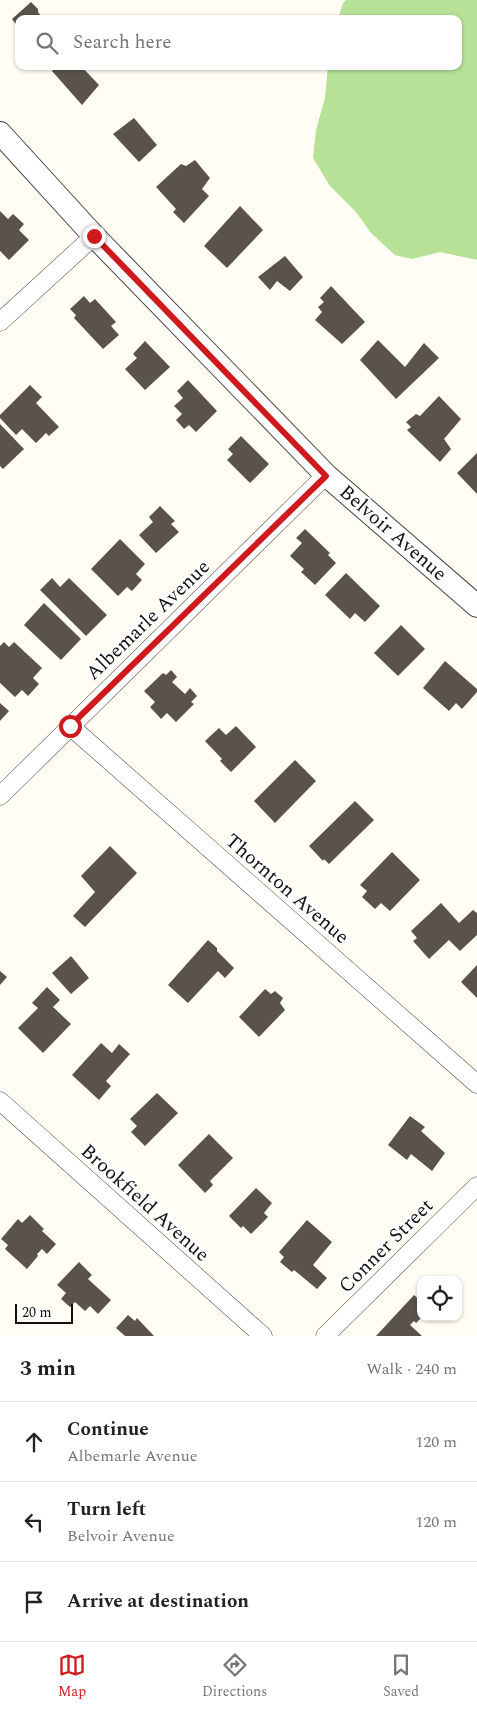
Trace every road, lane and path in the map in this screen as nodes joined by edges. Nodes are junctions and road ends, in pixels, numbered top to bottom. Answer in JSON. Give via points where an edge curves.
{"nodes":[{"id":1,"x":0,"y":133,"type":"edge"},
{"id":2,"x":94,"y":236,"type":"junction"},
{"id":3,"x":0,"y":322,"type":"edge"},
{"id":4,"x":326,"y":476,"type":"junction"},
{"id":5,"x":476,"y":604,"type":"edge"},
{"id":6,"x":70,"y":726,"type":"junction"},
{"id":7,"x":0,"y":796,"type":"edge"},
{"id":8,"x":477,"y":1084,"type":"edge"},
{"id":9,"x":0,"y":1101,"type":"edge"},
{"id":10,"x":477,"y":1186,"type":"edge"},
{"id":11,"x":262,"y":1336,"type":"edge"},
{"id":12,"x":325,"y":1336,"type":"edge"}],
"edges":[{"from":1,"to":2,"type":"street","name":"Belvoir Avenue"},
{"from":2,"to":3,"type":"street"},
{"from":2,"to":4,"type":"street","name":"Belvoir Avenue"},
{"from":4,"to":5,"type":"street","name":"Belvoir Avenue"},
{"from":4,"to":6,"type":"street","name":"Albemarle Avenue"},
{"from":6,"to":7,"type":"street","name":"Albemarle Avenue"},
{"from":6,"to":8,"type":"street","name":"Thornton Avenue"},
{"from":9,"to":11,"type":"street","name":"Brookfield Avenue"},
{"from":10,"to":12,"type":"street","name":"Conner Street"}]}
